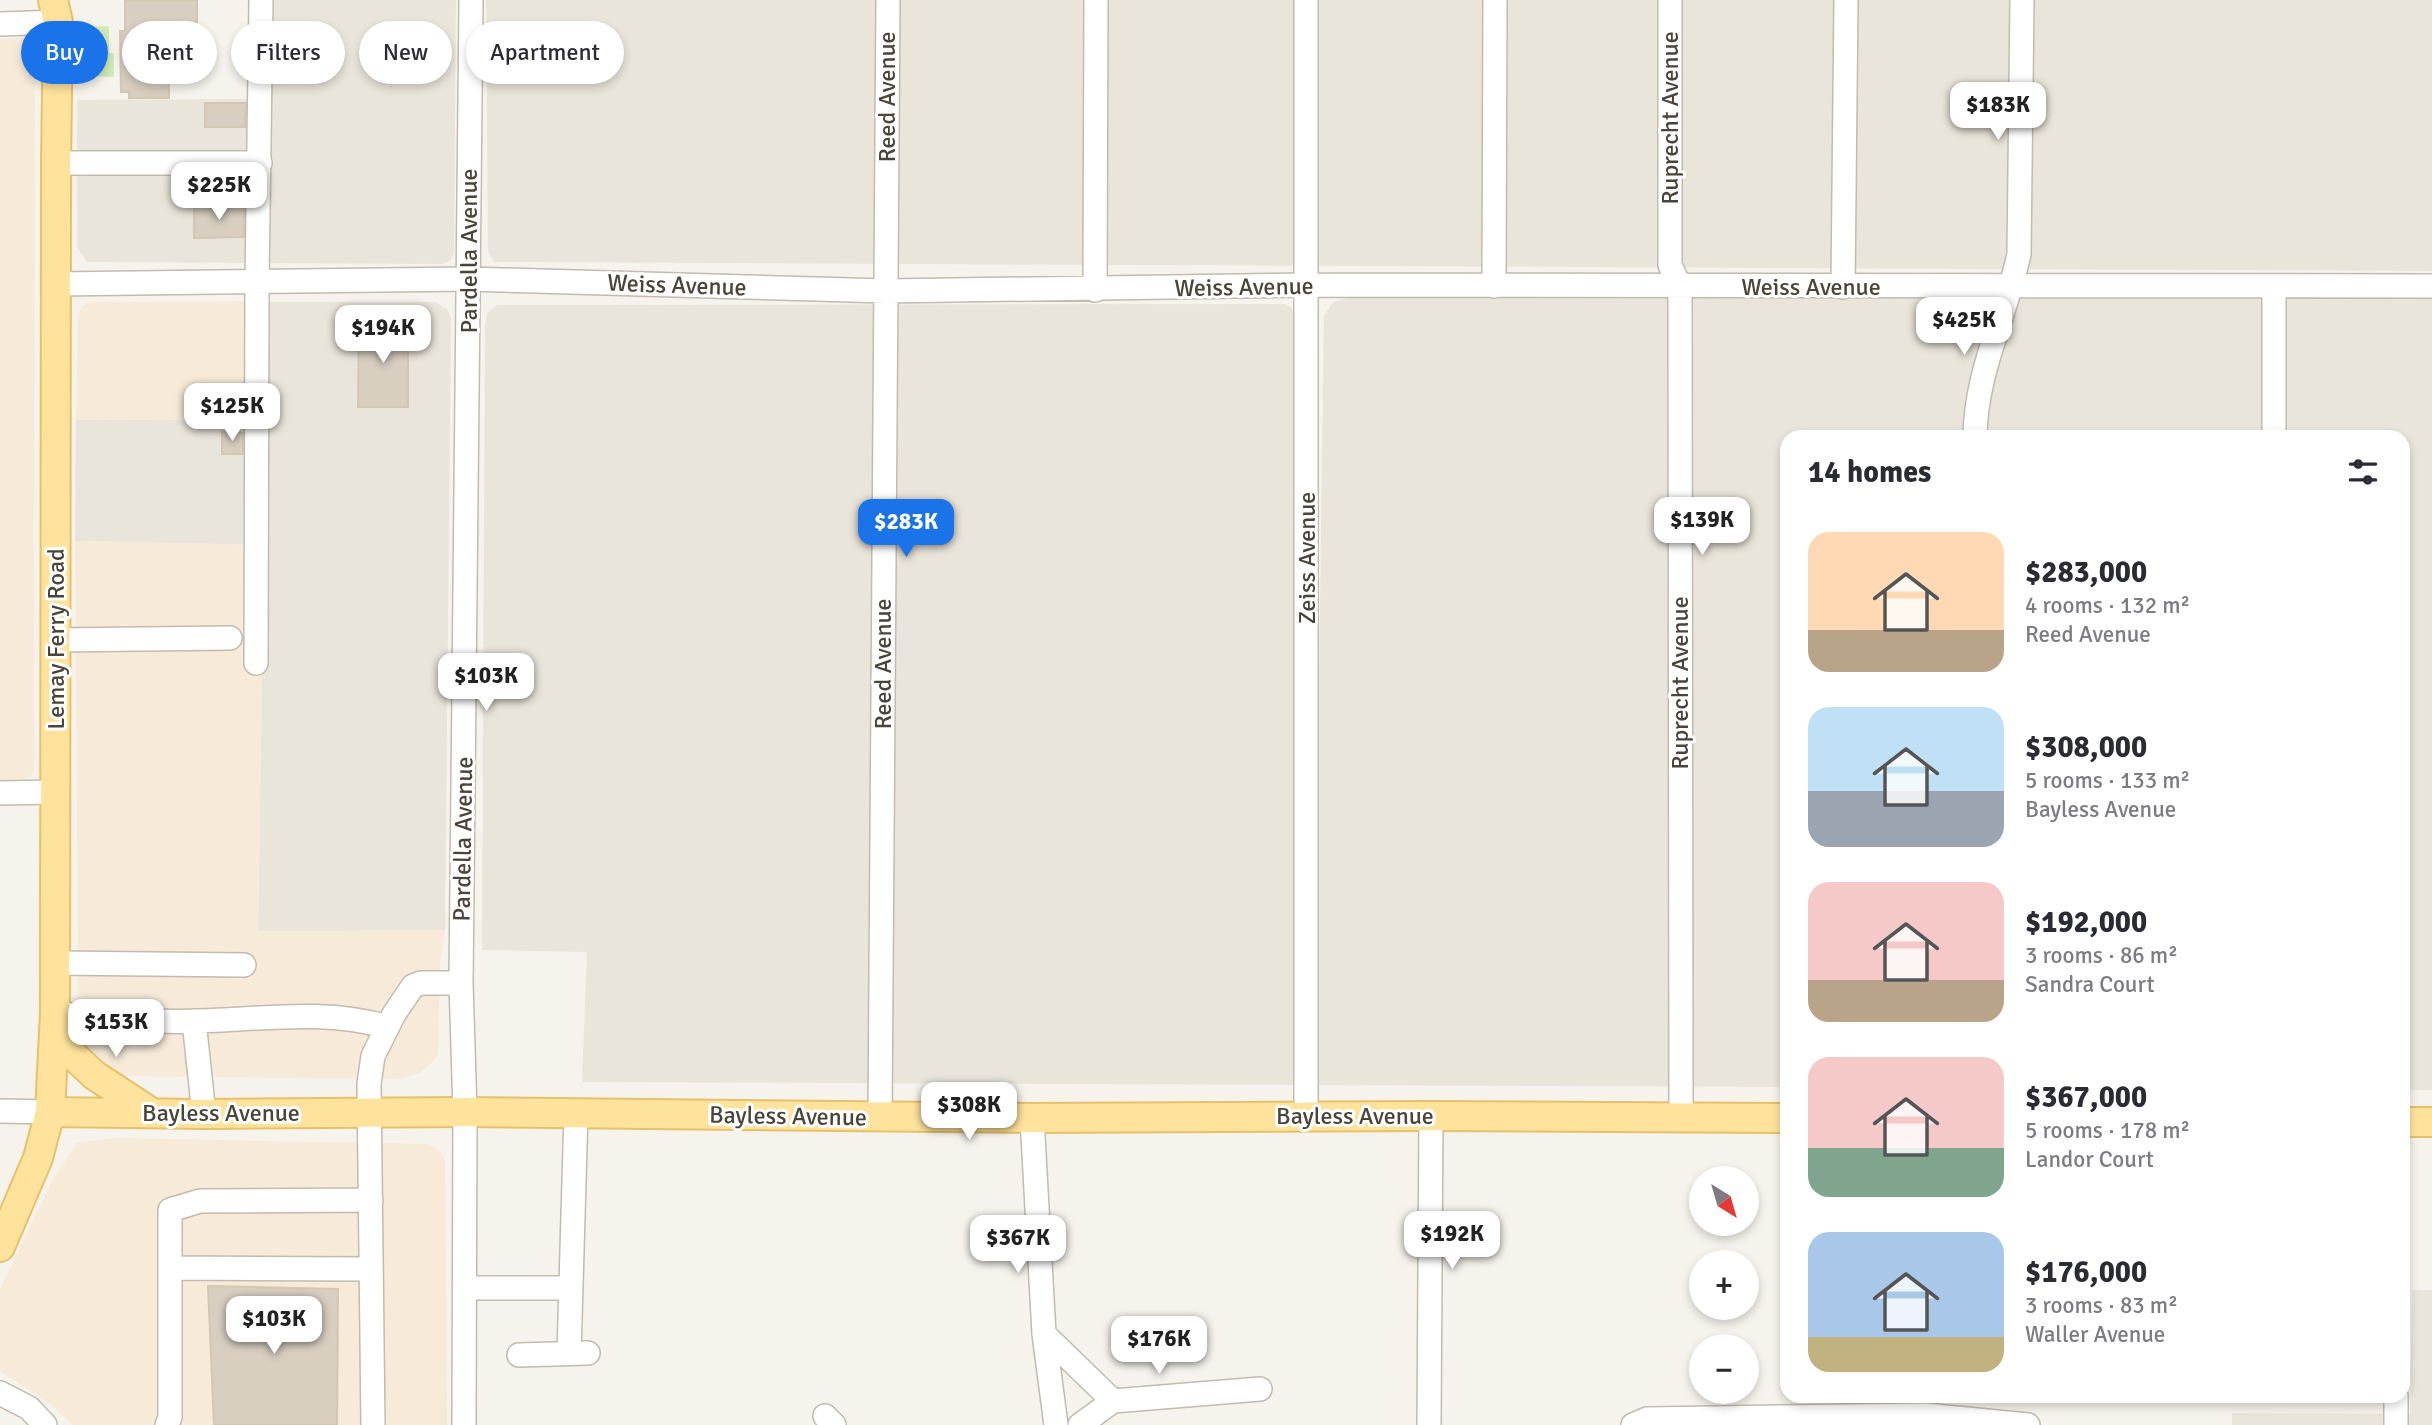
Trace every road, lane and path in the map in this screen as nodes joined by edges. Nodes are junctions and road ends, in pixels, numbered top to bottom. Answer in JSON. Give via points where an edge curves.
{"nodes":[{"id":1,"x":261,"y":0,"type":"edge"},
{"id":2,"x":471,"y":0,"type":"edge"},
{"id":3,"x":888,"y":0,"type":"edge"},
{"id":4,"x":1096,"y":0,"type":"edge"},
{"id":5,"x":1306,"y":0,"type":"edge"},
{"id":6,"x":1495,"y":0,"type":"edge"},
{"id":7,"x":1670,"y":0,"type":"edge"},
{"id":8,"x":1846,"y":0,"type":"edge"},
{"id":9,"x":2022,"y":0,"type":"edge"},
{"id":10,"x":59,"y":7,"type":"edge"},
{"id":11,"x":0,"y":24,"type":"edge"},
{"id":12,"x":56,"y":163,"type":"junction"},
{"id":13,"x":260,"y":163,"type":"junction"},
{"id":14,"x":469,"y":279,"type":"junction"},
{"id":15,"x":257,"y":282,"type":"junction"},
{"id":16,"x":56,"y":284,"type":"junction"},
{"id":17,"x":1307,"y":285,"type":"junction"},
{"id":18,"x":1494,"y":286,"type":"junction"},
{"id":19,"x":2432,"y":286,"type":"edge"},
{"id":20,"x":1680,"y":287,"type":"junction"},
{"id":21,"x":1843,"y":287,"type":"junction"},
{"id":22,"x":2274,"y":287,"type":"junction"},
{"id":23,"x":2012,"y":288,"type":"junction"},
{"id":24,"x":1096,"y":290,"type":"junction"},
{"id":25,"x":886,"y":291,"type":"junction"},
{"id":26,"x":1975,"y":430,"type":"edge"},
{"id":27,"x":2274,"y":430,"type":"edge"},
{"id":28,"x":230,"y":638,"type":"dead end"},
{"id":29,"x":55,"y":640,"type":"junction"},
{"id":30,"x":256,"y":663,"type":"dead end"},
{"id":31,"x":55,"y":792,"type":"junction"},
{"id":32,"x":0,"y":793,"type":"edge"},
{"id":33,"x":56,"y":964,"type":"junction"},
{"id":34,"x":244,"y":965,"type":"dead end"},
{"id":35,"x":461,"y":983,"type":"junction"},
{"id":36,"x":194,"y":1021,"type":"junction"},
{"id":37,"x":55,"y":1025,"type":"junction"},
{"id":38,"x":387,"y":1027,"type":"junction"},
{"id":39,"x":0,"y":1111,"type":"edge"},
{"id":40,"x":50,"y":1112,"type":"junction"},
{"id":41,"x":465,"y":1112,"type":"junction"},
{"id":42,"x":152,"y":1113,"type":"junction"},
{"id":43,"x":369,"y":1113,"type":"junction"},
{"id":44,"x":204,"y":1114,"type":"junction"},
{"id":45,"x":576,"y":1114,"type":"junction"},
{"id":46,"x":1306,"y":1116,"type":"junction"},
{"id":47,"x":1431,"y":1116,"type":"junction"},
{"id":48,"x":1681,"y":1117,"type":"junction"},
{"id":49,"x":880,"y":1118,"type":"junction"},
{"id":50,"x":1032,"y":1118,"type":"junction"},
{"id":51,"x":1780,"y":1118,"type":"edge"},
{"id":52,"x":2410,"y":1122,"type":"edge"},
{"id":53,"x":2432,"y":1122,"type":"edge"},
{"id":54,"x":371,"y":1200,"type":"junction"},
{"id":55,"x":0,"y":1247,"type":"edge"},
{"id":56,"x":170,"y":1268,"type":"junction"},
{"id":57,"x":371,"y":1269,"type":"junction"},
{"id":58,"x":465,"y":1288,"type":"junction"},
{"id":59,"x":570,"y":1288,"type":"junction"},
{"id":60,"x":1044,"y":1334,"type":"junction"},
{"id":61,"x":519,"y":1355,"type":"dead end"},
{"id":62,"x":1260,"y":1389,"type":"dead end"},
{"id":63,"x":0,"y":1393,"type":"edge"},
{"id":64,"x":1113,"y":1401,"type":"junction"},
{"id":65,"x":2396,"y":1403,"type":"edge"},
{"id":66,"x":1925,"y":1406,"type":"edge"},
{"id":67,"x":45,"y":1425,"type":"edge"},
{"id":68,"x":167,"y":1425,"type":"edge"},
{"id":69,"x":373,"y":1425,"type":"edge"},
{"id":70,"x":464,"y":1425,"type":"edge"},
{"id":71,"x":1056,"y":1425,"type":"edge"},
{"id":72,"x":1080,"y":1425,"type":"edge"},
{"id":73,"x":1429,"y":1425,"type":"edge"},
{"id":74,"x":1633,"y":1425,"type":"edge"},
{"id":75,"x":2028,"y":1425,"type":"edge"},
{"id":76,"x":2396,"y":1425,"type":"edge"}],
"edges":[{"from":1,"to":13,"type":"street"},
{"from":2,"to":14,"type":"street","name":"Pardella Avenue"},
{"from":3,"to":25,"type":"street","name":"Reed Avenue"},
{"from":4,"to":24,"type":"street"},
{"from":5,"to":17,"type":"street","name":"Zeiss Avenue"},
{"from":6,"to":18,"type":"street"},
{"from":7,"to":20,"type":"street","name":"Ruprecht Avenue","via":[[1670,265]]},
{"from":8,"to":21,"type":"street"},
{"from":9,"to":23,"type":"street","via":[[2019,254]]},
{"from":10,"to":11,"type":"street"},
{"from":10,"to":12,"type":"main road","name":"Lemay Ferry Road"},
{"from":12,"to":13,"type":"street"},
{"from":12,"to":16,"type":"main road","name":"Lemay Ferry Road"},
{"from":13,"to":15,"type":"street"},
{"from":14,"to":15,"type":"street","name":"Weiss Avenue"},
{"from":14,"to":25,"type":"street","name":"Weiss Avenue"},
{"from":14,"to":35,"type":"street","name":"Pardella Avenue"},
{"from":15,"to":16,"type":"street","name":"Weiss Avenue"},
{"from":15,"to":30,"type":"street"},
{"from":16,"to":29,"type":"main road","name":"Lemay Ferry Road"},
{"from":17,"to":18,"type":"street","name":"Weiss Avenue"},
{"from":17,"to":24,"type":"street","name":"Weiss Avenue"},
{"from":17,"to":46,"type":"street","name":"Zeiss Avenue"},
{"from":18,"to":20,"type":"street","name":"Weiss Avenue"},
{"from":19,"to":22,"type":"street","name":"Weiss Avenue"},
{"from":20,"to":21,"type":"street","name":"Weiss Avenue"},
{"from":20,"to":48,"type":"street","name":"Ruprecht Avenue"},
{"from":21,"to":23,"type":"street","name":"Weiss Avenue"},
{"from":22,"to":23,"type":"street","name":"Weiss Avenue"},
{"from":22,"to":27,"type":"street"},
{"from":23,"to":26,"type":"street","via":[[1984,366]]},
{"from":24,"to":25,"type":"street","name":"Weiss Avenue"},
{"from":25,"to":49,"type":"street","name":"Reed Avenue"},
{"from":28,"to":29,"type":"street"},
{"from":29,"to":31,"type":"main road","name":"Lemay Ferry Road"},
{"from":31,"to":32,"type":"street"},
{"from":31,"to":33,"type":"main road","name":"Lemay Ferry Road"},
{"from":33,"to":34,"type":"street"},
{"from":33,"to":37,"type":"main road","name":"Lemay Ferry Road"},
{"from":35,"to":38,"type":"street","via":[[413,986]]},
{"from":35,"to":41,"type":"street","name":"Pardella Avenue"},
{"from":36,"to":37,"type":"street"},
{"from":36,"to":38,"type":"street","via":[[323,1016]]},
{"from":36,"to":44,"type":"street"},
{"from":37,"to":40,"type":"main road","name":"Lemay Ferry Road"},
{"from":37,"to":42,"type":"main road","via":[[94,1074]]},
{"from":38,"to":43,"type":"street","via":[[373,1056]]},
{"from":39,"to":40,"type":"street","name":"Bayless Avenue"},
{"from":40,"to":42,"type":"main road","name":"Bayless Avenue"},
{"from":40,"to":55,"type":"main road","name":"Lemay Ferry Road","via":[[38,1158]]},
{"from":41,"to":43,"type":"main road","name":"Bayless Avenue"},
{"from":41,"to":45,"type":"main road","name":"Bayless Avenue"},
{"from":41,"to":58,"type":"street","name":"Pardella Avenue"},
{"from":42,"to":44,"type":"main road","name":"Bayless Avenue"},
{"from":43,"to":44,"type":"main road","name":"Bayless Avenue"},
{"from":43,"to":54,"type":"street"},
{"from":45,"to":49,"type":"main road","name":"Bayless Avenue"},
{"from":45,"to":59,"type":"street"},
{"from":46,"to":47,"type":"main road","name":"Bayless Avenue"},
{"from":46,"to":50,"type":"main road","name":"Bayless Avenue"},
{"from":47,"to":48,"type":"main road","name":"Bayless Avenue"},
{"from":47,"to":73,"type":"street"},
{"from":48,"to":51,"type":"main road","name":"Bayless Avenue"},
{"from":49,"to":50,"type":"main road","name":"Bayless Avenue"},
{"from":50,"to":60,"type":"street"},
{"from":52,"to":53,"type":"main road"},
{"from":54,"to":56,"type":"street","via":[[200,1201],[170,1210]]},
{"from":54,"to":57,"type":"street"},
{"from":56,"to":57,"type":"street"},
{"from":56,"to":68,"type":"street"},
{"from":57,"to":69,"type":"street"},
{"from":58,"to":59,"type":"street"},
{"from":58,"to":70,"type":"street","name":"Pardella Avenue"},
{"from":59,"to":61,"type":"street","via":[[578,1353]]},
{"from":60,"to":64,"type":"street"},
{"from":60,"to":71,"type":"street"},
{"from":62,"to":64,"type":"street"},
{"from":63,"to":67,"type":"street","via":[[29,1408]]},
{"from":64,"to":72,"type":"street"},
{"from":65,"to":76,"type":"street"},
{"from":66,"to":74,"type":"street","via":[[1647,1419]]},
{"from":66,"to":75,"type":"street"}]}
